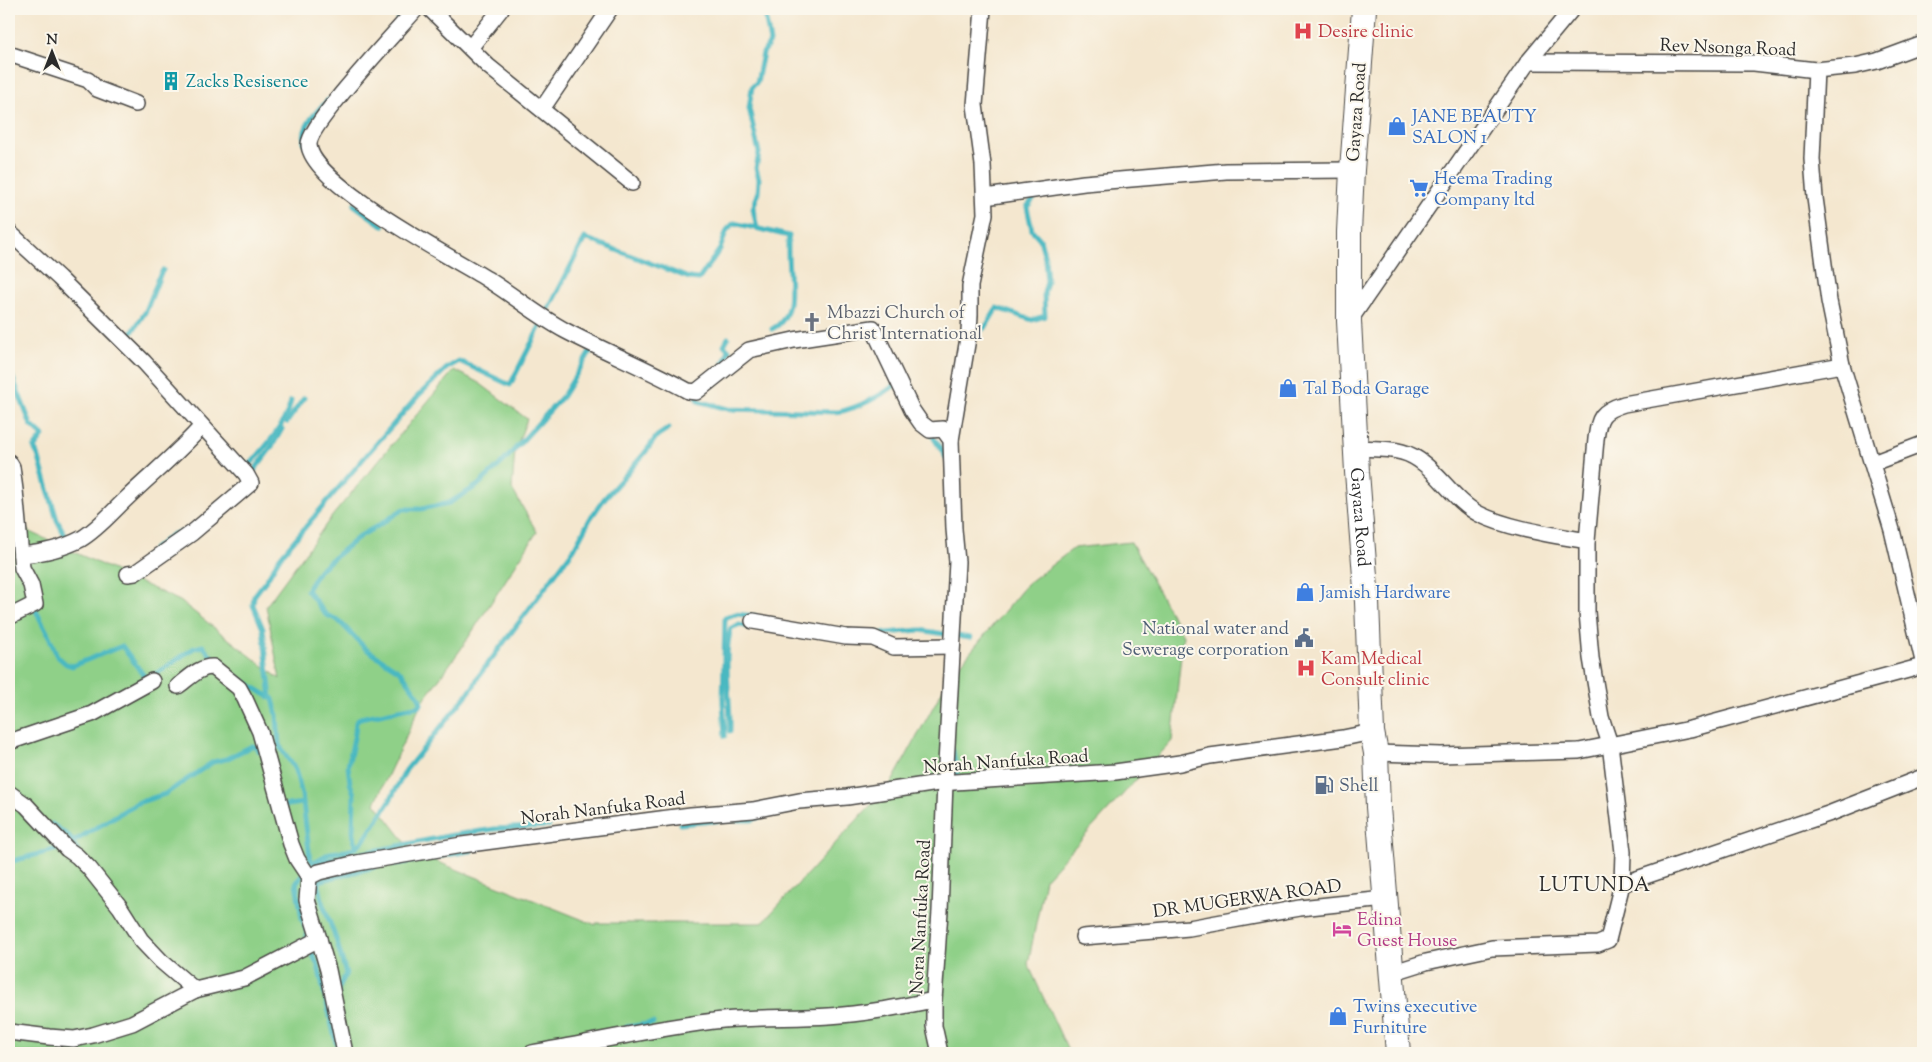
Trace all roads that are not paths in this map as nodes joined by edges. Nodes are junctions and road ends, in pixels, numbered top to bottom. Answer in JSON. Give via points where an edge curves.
{"nodes":[{"id":1,"x":416,"y":9,"type":"edge"},
{"id":2,"x":430,"y":9,"type":"edge"},
{"id":3,"x":501,"y":9,"type":"edge"},
{"id":4,"x":610,"y":9,"type":"edge"},
{"id":5,"x":983,"y":9,"type":"edge"},
{"id":6,"x":1364,"y":9,"type":"edge"},
{"id":7,"x":1572,"y":9,"type":"edge"},
{"id":8,"x":1923,"y":44,"type":"edge"},
{"id":9,"x":470,"y":48,"type":"junction"},
{"id":10,"x":9,"y":54,"type":"edge"},
{"id":11,"x":1528,"y":62,"type":"junction"},
{"id":12,"x":1816,"y":70,"type":"junction"},
{"id":13,"x":136,"y":104,"type":"dead end"},
{"id":14,"x":542,"y":109,"type":"junction"},
{"id":15,"x":1352,"y":170,"type":"junction"},
{"id":16,"x":632,"y":184,"type":"dead end"},
{"id":17,"x":986,"y":197,"type":"junction"},
{"id":18,"x":9,"y":232,"type":"edge"},
{"id":19,"x":1349,"y":322,"type":"junction"},
{"id":20,"x":1842,"y":365,"type":"junction"},
{"id":21,"x":202,"y":426,"type":"junction"},
{"id":22,"x":951,"y":440,"type":"junction"},
{"id":23,"x":1923,"y":444,"type":"edge"},
{"id":24,"x":1356,"y":448,"type":"junction"},
{"id":25,"x":9,"y":462,"type":"edge"},
{"id":26,"x":1873,"y":463,"type":"junction"},
{"id":27,"x":1587,"y":541,"type":"junction"},
{"id":28,"x":21,"y":555,"type":"junction"},
{"id":29,"x":128,"y":574,"type":"dead end"},
{"id":30,"x":9,"y":617,"type":"edge"},
{"id":31,"x":753,"y":621,"type":"dead end"},
{"id":32,"x":952,"y":646,"type":"junction"},
{"id":33,"x":1923,"y":661,"type":"edge"},
{"id":34,"x":1923,"y":666,"type":"edge"},
{"id":35,"x":152,"y":681,"type":"dead end"},
{"id":36,"x":178,"y":686,"type":"dead end"},
{"id":37,"x":9,"y":742,"type":"edge"},
{"id":38,"x":1374,"y":743,"type":"junction"},
{"id":39,"x":1610,"y":744,"type":"junction"},
{"id":40,"x":1923,"y":777,"type":"edge"},
{"id":41,"x":945,"y":783,"type":"junction"},
{"id":42,"x":9,"y":793,"type":"edge"},
{"id":43,"x":309,"y":877,"type":"junction"},
{"id":44,"x":1622,"y":884,"type":"junction"},
{"id":45,"x":1385,"y":898,"type":"junction"},
{"id":46,"x":1083,"y":937,"type":"dead end"},
{"id":47,"x":319,"y":939,"type":"junction"},
{"id":48,"x":1391,"y":972,"type":"junction"},
{"id":49,"x":195,"y":990,"type":"junction"},
{"id":50,"x":934,"y":1000,"type":"junction"},
{"id":51,"x":9,"y":1032,"type":"edge"},
{"id":52,"x":345,"y":1053,"type":"edge"},
{"id":53,"x":532,"y":1053,"type":"edge"},
{"id":54,"x":940,"y":1053,"type":"edge"},
{"id":55,"x":1398,"y":1053,"type":"edge"}],
"edges":[{"from":1,"to":22,"type":"street","via":[[329,109],[310,136],[312,155],[342,188],[506,291],[539,316],[688,391],[696,392],[749,350],[873,328],[916,418],[930,430],[943,429]]},
{"from":2,"to":9,"type":"street"},
{"from":3,"to":9,"type":"street"},
{"from":4,"to":14,"type":"street"},
{"from":5,"to":17,"type":"street","name":"Nora Nanfuka Road","via":[[975,104]]},
{"from":6,"to":15,"type":"main road","name":"Gayaza Road"},
{"from":7,"to":11,"type":"street"},
{"from":8,"to":12,"type":"street","name":"Rev Nsonga Road","via":[[1877,61]]},
{"from":9,"to":14,"type":"street"},
{"from":10,"to":13,"type":"street","via":[[88,80],[97,89]]},
{"from":11,"to":12,"type":"street","name":"Rev Nsonga Road","via":[[1754,63]]},
{"from":11,"to":19,"type":"street"},
{"from":12,"to":20,"type":"street","via":[[1812,159],[1815,198],[1829,301]]},
{"from":14,"to":16,"type":"street"},
{"from":15,"to":17,"type":"street","via":[[1226,171],[1084,183]]},
{"from":15,"to":19,"type":"main road","name":"Gayaza Road"},
{"from":17,"to":22,"type":"street","name":"Nora Nanfuka Road","via":[[984,225],[970,286],[968,332]]},
{"from":18,"to":21,"type":"street","via":[[144,362]]},
{"from":19,"to":24,"type":"main road","name":"Gayaza Road"},
{"from":20,"to":26,"type":"street"},
{"from":20,"to":27,"type":"street","via":[[1610,408],[1598,424]]},
{"from":21,"to":28,"type":"street","via":[[153,476],[81,539],[58,548]]},
{"from":21,"to":29,"type":"street","via":[[251,482],[192,533],[135,573]]},
{"from":22,"to":32,"type":"street","name":"Nora Nanfuka Road","via":[[957,562]]},
{"from":23,"to":26,"type":"street"},
{"from":24,"to":27,"type":"street","via":[[1404,452],[1429,467],[1460,501],[1480,514],[1509,524]]},
{"from":24,"to":38,"type":"main road","name":"Gayaza Road"},
{"from":25,"to":28,"type":"street"},
{"from":26,"to":33,"type":"street"},
{"from":27,"to":39,"type":"street","via":[[1591,658],[1601,717]]},
{"from":28,"to":30,"type":"street","via":[[22,568],[31,585],[35,604]]},
{"from":31,"to":32,"type":"street","via":[[846,637],[873,638],[894,647]]},
{"from":32,"to":41,"type":"street","name":"Nora Nanfuka Road"},
{"from":34,"to":39,"type":"street","name":"Norah Nanfuka Road","via":[[1690,729]]},
{"from":35,"to":37,"type":"street","via":[[92,714]]},
{"from":36,"to":43,"type":"street","via":[[208,667],[214,668],[239,688],[260,732],[291,844]]},
{"from":38,"to":39,"type":"street","name":"Norah Nanfuka Road","via":[[1441,755],[1579,751]]},
{"from":38,"to":41,"type":"street","name":"Norah Nanfuka Road","via":[[1343,738],[1115,772]]},
{"from":38,"to":45,"type":"main road","name":"Gayaza Road"},
{"from":39,"to":44,"type":"street","via":[[1623,852]]},
{"from":40,"to":44,"type":"street","via":[[1831,813]]},
{"from":41,"to":43,"type":"street","name":"Norah Nanfuka Road","via":[[799,801],[753,810],[462,844],[357,863]]},
{"from":41,"to":50,"type":"street","name":"Nora Nanfuka Road"},
{"from":42,"to":49,"type":"street","via":[[26,805],[89,868],[141,940]]},
{"from":43,"to":47,"type":"street","via":[[307,900]]},
{"from":44,"to":48,"type":"street","via":[[1612,931],[1608,940],[1598,944],[1492,948]]},
{"from":45,"to":46,"type":"street","name":"DR MUGERWA ROAD","via":[[1300,908],[1189,928]]},
{"from":45,"to":48,"type":"main road","name":"Gayaza Road"},
{"from":47,"to":49,"type":"street","via":[[244,978]]},
{"from":47,"to":52,"type":"street"},
{"from":48,"to":55,"type":"main road","name":"Gayaza Road"},
{"from":49,"to":51,"type":"street","via":[[132,1023],[93,1035],[74,1039]]},
{"from":50,"to":53,"type":"street","via":[[867,1013],[757,1017],[676,1026]]},
{"from":50,"to":54,"type":"street","name":"Nora Nanfuka Road","via":[[934,1026]]}]}
